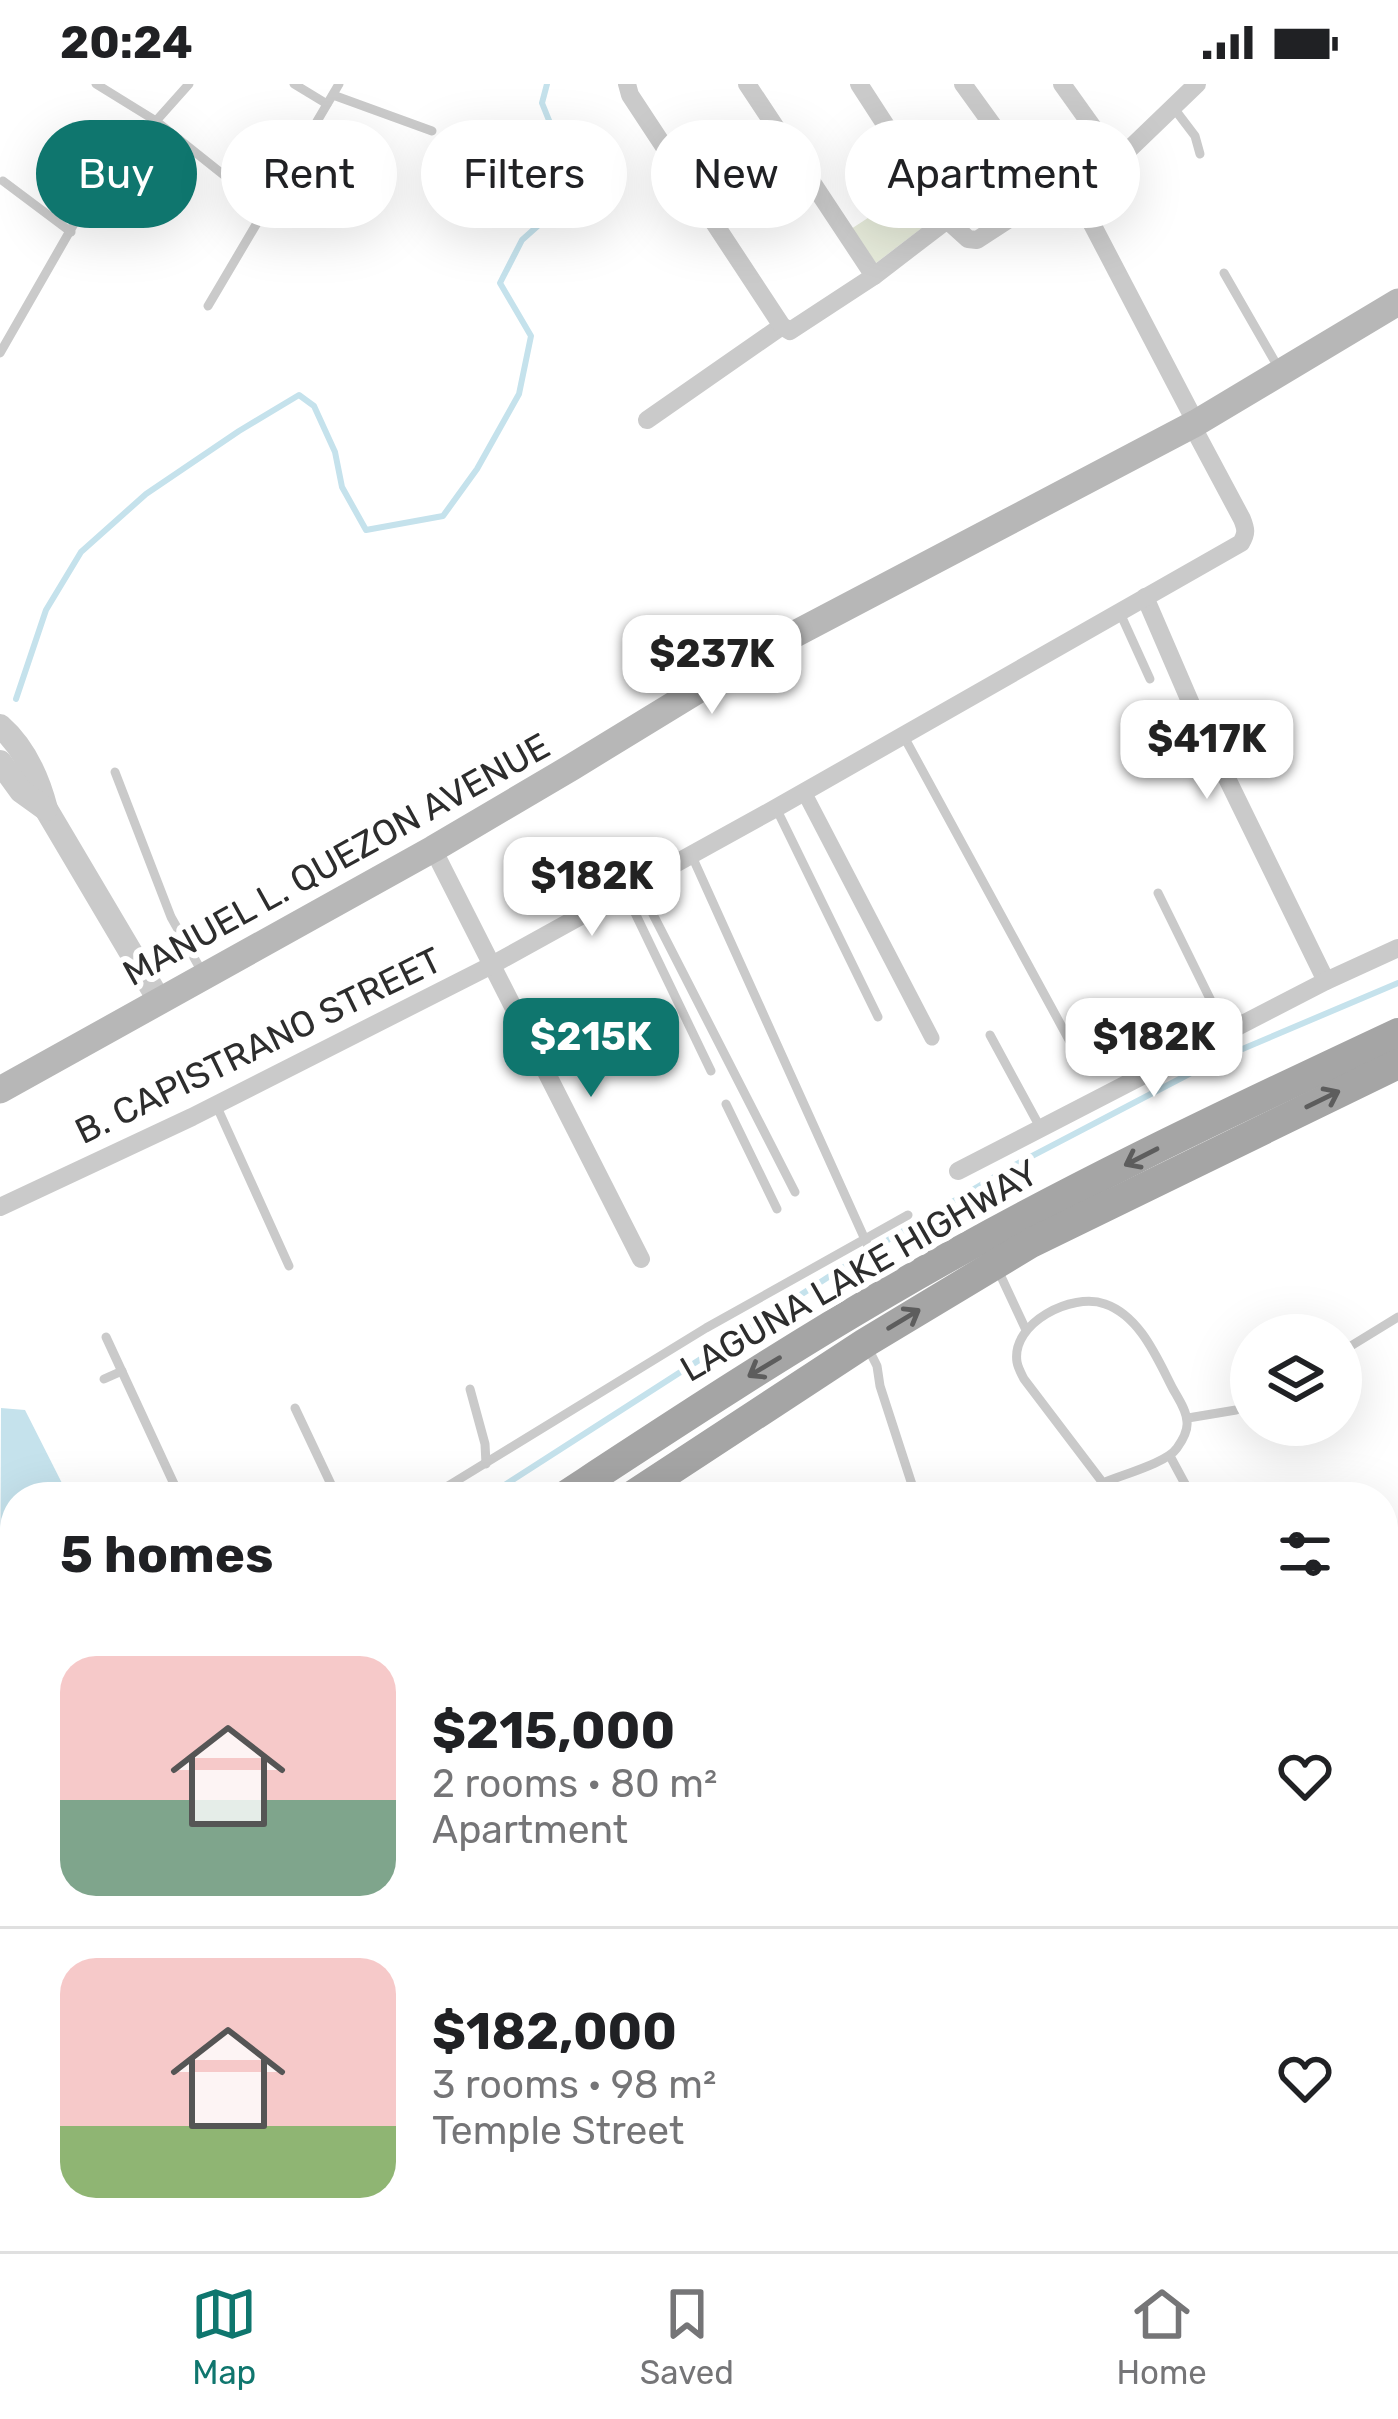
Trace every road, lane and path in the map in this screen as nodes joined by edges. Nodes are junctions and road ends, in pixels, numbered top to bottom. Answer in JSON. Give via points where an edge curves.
{"nodes":[{"id":1,"x":95,"y":84,"type":"edge"},
{"id":2,"x":189,"y":84,"type":"edge"},
{"id":3,"x":294,"y":84,"type":"edge"},
{"id":4,"x":628,"y":84,"type":"edge"},
{"id":5,"x":747,"y":84,"type":"edge"},
{"id":6,"x":859,"y":84,"type":"edge"},
{"id":7,"x":963,"y":84,"type":"edge"},
{"id":8,"x":1062,"y":84,"type":"edge"},
{"id":9,"x":1191,"y":86,"type":"edge"},
{"id":10,"x":333,"y":94,"type":"edge"},
{"id":11,"x":1173,"y":107,"type":"junction"},
{"id":12,"x":154,"y":120,"type":"edge"},
{"id":13,"x":157,"y":120,"type":"edge"},
{"id":14,"x":317,"y":120,"type":"edge"},
{"id":15,"x":882,"y":120,"type":"edge"},
{"id":16,"x":989,"y":120,"type":"edge"},
{"id":17,"x":1088,"y":120,"type":"edge"},
{"id":18,"x":421,"y":127,"type":"edge"},
{"id":19,"x":1140,"y":139,"type":"edge"},
{"id":20,"x":197,"y":154,"type":"edge"},
{"id":21,"x":1200,"y":154,"type":"dead end"},
{"id":22,"x":221,"y":173,"type":"edge"},
{"id":23,"x":3,"y":181,"type":"dead end"},
{"id":24,"x":72,"y":228,"type":"edge"},
{"id":25,"x":252,"y":228,"type":"edge"},
{"id":26,"x":937,"y":228,"type":"edge"},
{"id":27,"x":956,"y":228,"type":"edge"},
{"id":28,"x":995,"y":228,"type":"edge"},
{"id":29,"x":1095,"y":228,"type":"edge"},
{"id":30,"x":70,"y":232,"type":"junction"},
{"id":31,"x":1224,"y":273,"type":"dead end"},
{"id":32,"x":874,"y":276,"type":"junction"},
{"id":33,"x":1398,"y":302,"type":"edge"},
{"id":34,"x":208,"y":306,"type":"dead end"},
{"id":35,"x":786,"y":328,"type":"junction"},
{"id":36,"x":0,"y":353,"type":"edge"},
{"id":37,"x":1280,"y":372,"type":"junction"},
{"id":38,"x":647,"y":420,"type":"dead end"},
{"id":39,"x":1196,"y":423,"type":"junction"},
{"id":40,"x":1145,"y":597,"type":"junction"},
{"id":41,"x":1119,"y":612,"type":"junction"},
{"id":42,"x":1150,"y":679,"type":"dead end"},
{"id":43,"x":0,"y":726,"type":"edge"},
{"id":44,"x":903,"y":735,"type":"junction"},
{"id":45,"x":0,"y":762,"type":"edge"},
{"id":46,"x":115,"y":772,"type":"dead end"},
{"id":47,"x":804,"y":792,"type":"junction"},
{"id":48,"x":776,"y":808,"type":"junction"},
{"id":49,"x":46,"y":809,"type":"junction"},
{"id":50,"x":433,"y":849,"type":"junction"},
{"id":51,"x":691,"y":854,"type":"junction"},
{"id":52,"x":631,"y":886,"type":"junction"},
{"id":53,"x":1158,"y":893,"type":"dead end"},
{"id":54,"x":1398,"y":948,"type":"edge"},
{"id":55,"x":492,"y":965,"type":"junction"},
{"id":56,"x":203,"y":975,"type":"junction"},
{"id":57,"x":1325,"y":981,"type":"junction"},
{"id":58,"x":159,"y":1000,"type":"junction"},
{"id":59,"x":878,"y":1017,"type":"dead end"},
{"id":60,"x":1229,"y":1031,"type":"junction"},
{"id":61,"x":1398,"y":1033,"type":"edge"},
{"id":62,"x":990,"y":1035,"type":"dead end"},
{"id":63,"x":932,"y":1038,"type":"dead end"},
{"id":64,"x":1398,"y":1064,"type":"edge"},
{"id":65,"x":710,"y":1071,"type":"dead end"},
{"id":66,"x":1086,"y":1071,"type":"dead end"},
{"id":67,"x":0,"y":1090,"type":"edge"},
{"id":68,"x":215,"y":1104,"type":"junction"},
{"id":69,"x":726,"y":1104,"type":"dead end"},
{"id":70,"x":1041,"y":1129,"type":"junction"},
{"id":71,"x":958,"y":1171,"type":"dead end"},
{"id":72,"x":795,"y":1192,"type":"dead end"},
{"id":73,"x":0,"y":1207,"type":"edge"},
{"id":74,"x":777,"y":1209,"type":"dead end"},
{"id":75,"x":908,"y":1215,"type":"dead end"},
{"id":76,"x":866,"y":1241,"type":"junction"},
{"id":77,"x":641,"y":1259,"type":"dead end"},
{"id":78,"x":996,"y":1264,"type":"junction"},
{"id":79,"x":289,"y":1266,"type":"dead end"},
{"id":80,"x":882,"y":1277,"type":"junction"},
{"id":81,"x":1398,"y":1317,"type":"edge"},
{"id":82,"x":1026,"y":1330,"type":"junction"},
{"id":83,"x":106,"y":1337,"type":"dead end"},
{"id":84,"x":1362,"y":1339,"type":"edge"},
{"id":85,"x":865,"y":1343,"type":"junction"},
{"id":86,"x":122,"y":1371,"type":"junction"},
{"id":87,"x":104,"y":1378,"type":"dead end"},
{"id":88,"x":470,"y":1388,"type":"dead end"},
{"id":89,"x":295,"y":1408,"type":"dead end"},
{"id":90,"x":1230,"y":1411,"type":"edge"},
{"id":91,"x":1188,"y":1418,"type":"junction"},
{"id":92,"x":1170,"y":1456,"type":"junction"},
{"id":93,"x":486,"y":1464,"type":"junction"},
{"id":94,"x":173,"y":1482,"type":"edge"},
{"id":95,"x":331,"y":1482,"type":"edge"},
{"id":96,"x":455,"y":1482,"type":"edge"},
{"id":97,"x":586,"y":1482,"type":"edge"},
{"id":98,"x":653,"y":1482,"type":"edge"},
{"id":99,"x":911,"y":1482,"type":"edge"},
{"id":100,"x":1102,"y":1482,"type":"edge"},
{"id":101,"x":1105,"y":1482,"type":"edge"},
{"id":102,"x":1184,"y":1482,"type":"edge"}],
"edges":[{"from":1,"to":12,"type":"lane"},
{"from":2,"to":13,"type":"lane"},
{"from":3,"to":10,"type":"lane"},
{"from":4,"to":35,"type":"street"},
{"from":5,"to":32,"type":"street"},
{"from":6,"to":15,"type":"street"},
{"from":7,"to":16,"type":"street"},
{"from":8,"to":17,"type":"street"},
{"from":9,"to":11,"type":"street"},
{"from":10,"to":14,"type":"lane"},
{"from":10,"to":18,"type":"lane"},
{"from":11,"to":19,"type":"street"},
{"from":11,"to":21,"type":"lane"},
{"from":20,"to":22,"type":"lane"},
{"from":23,"to":30,"type":"lane"},
{"from":24,"to":30,"type":"lane"},
{"from":25,"to":34,"type":"lane"},
{"from":26,"to":32,"type":"street"},
{"from":27,"to":28,"type":"street","via":[[977,240]]},
{"from":29,"to":39,"type":"street"},
{"from":30,"to":36,"type":"lane"},
{"from":31,"to":37,"type":"lane"},
{"from":32,"to":35,"type":"street"},
{"from":33,"to":37,"type":"main road","name":"MANUEL L. QUEZON AVENUE"},
{"from":35,"to":38,"type":"street"},
{"from":37,"to":39,"type":"main road","name":"MANUEL L. QUEZON AVENUE"},
{"from":39,"to":40,"type":"street","name":"B. CAPISTRANO STREET","via":[[1247,530],[1241,543]]},
{"from":39,"to":50,"type":"main road","name":"MANUEL L. QUEZON AVENUE","via":[[757,653]]},
{"from":40,"to":41,"type":"street","name":"B. CAPISTRANO STREET"},
{"from":40,"to":57,"type":"street"},
{"from":41,"to":42,"type":"lane"},
{"from":41,"to":44,"type":"street","name":"B. CAPISTRANO STREET"},
{"from":43,"to":49,"type":"street","via":[[28,761]]},
{"from":44,"to":47,"type":"street","name":"B. CAPISTRANO STREET"},
{"from":44,"to":66,"type":"lane"},
{"from":45,"to":49,"type":"street"},
{"from":46,"to":56,"type":"lane","via":[[171,917]]},
{"from":47,"to":48,"type":"street","name":"B. CAPISTRANO STREET"},
{"from":47,"to":63,"type":"street"},
{"from":48,"to":51,"type":"street","name":"B. CAPISTRANO STREET"},
{"from":48,"to":59,"type":"lane"},
{"from":49,"to":58,"type":"street"},
{"from":50,"to":55,"type":"street"},
{"from":50,"to":56,"type":"main road","name":"MANUEL L. QUEZON AVENUE"},
{"from":51,"to":52,"type":"street","name":"B. CAPISTRANO STREET"},
{"from":51,"to":76,"type":"lane"},
{"from":52,"to":55,"type":"street","name":"B. CAPISTRANO STREET"},
{"from":52,"to":65,"type":"lane"},
{"from":52,"to":72,"type":"lane"},
{"from":53,"to":60,"type":"lane"},
{"from":54,"to":57,"type":"street"},
{"from":55,"to":68,"type":"street","name":"B. CAPISTRANO STREET"},
{"from":55,"to":77,"type":"street"},
{"from":56,"to":58,"type":"main road","name":"MANUEL L. QUEZON AVENUE"},
{"from":57,"to":60,"type":"street"},
{"from":58,"to":67,"type":"main road","name":"MANUEL L. QUEZON AVENUE"},
{"from":60,"to":70,"type":"street"},
{"from":61,"to":80,"type":"main road","name":"LAGUNA LAKE HIGHWAY","one_way":true,"via":[[1019,1220]]},
{"from":62,"to":70,"type":"lane"},
{"from":78,"to":64,"type":"main road","name":"LAGUNA LAKE HIGHWAY","one_way":true},
{"from":68,"to":73,"type":"street","name":"B. CAPISTRANO STREET"},
{"from":68,"to":79,"type":"lane"},
{"from":69,"to":74,"type":"lane"},
{"from":70,"to":71,"type":"street"},
{"from":75,"to":76,"type":"lane"},
{"from":76,"to":80,"type":"lane"},
{"from":76,"to":93,"type":"lane"},
{"from":78,"to":82,"type":"lane"},
{"from":85,"to":78,"type":"main road","name":"LAGUNA LAKE HIGHWAY","one_way":true},
{"from":80,"to":97,"type":"main road","name":"LAGUNA LAKE HIGHWAY","one_way":true},
{"from":81,"to":84,"type":"lane"},
{"from":82,"to":91,"type":"lane","via":[[1075,1303],[1115,1308],[1139,1330]]},
{"from":82,"to":100,"type":"lane","via":[[1017,1355],[1024,1379]]},
{"from":83,"to":86,"type":"lane"},
{"from":85,"to":98,"type":"main road","name":"LAGUNA LAKE HIGHWAY"},
{"from":85,"to":99,"type":"lane"},
{"from":86,"to":87,"type":"lane"},
{"from":86,"to":94,"type":"lane"},
{"from":88,"to":93,"type":"lane"},
{"from":89,"to":95,"type":"lane"},
{"from":90,"to":91,"type":"lane"},
{"from":91,"to":92,"type":"lane"},
{"from":92,"to":101,"type":"lane"},
{"from":92,"to":102,"type":"lane"},
{"from":93,"to":96,"type":"lane"}]}
